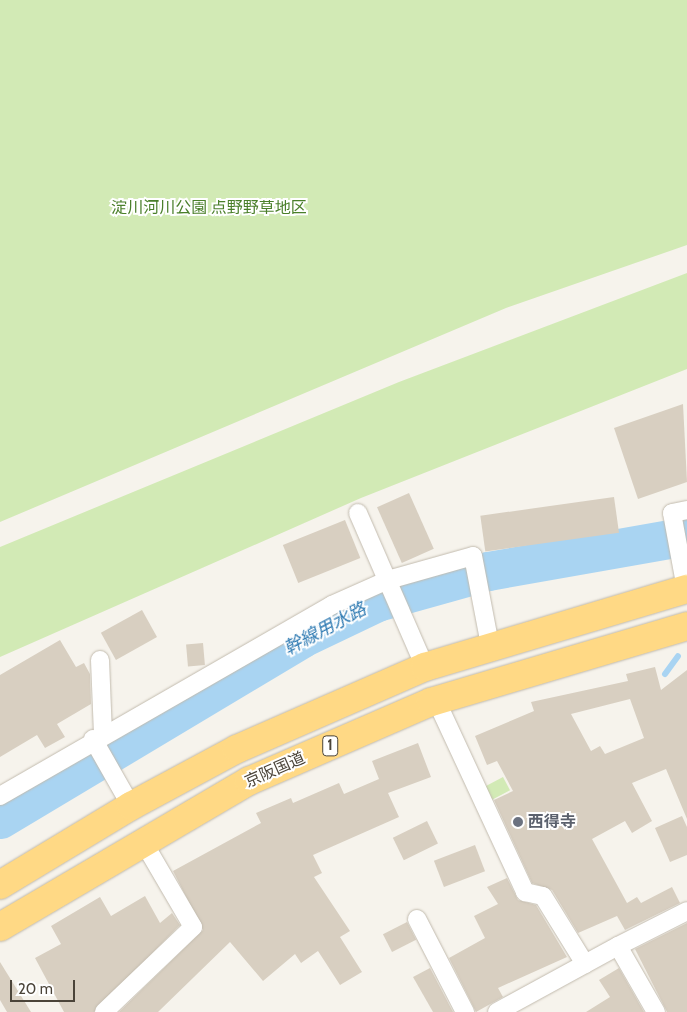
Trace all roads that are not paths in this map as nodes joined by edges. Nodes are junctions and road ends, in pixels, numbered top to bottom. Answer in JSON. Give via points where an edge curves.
{"nodes":[{"id":1,"x":358,"y":512,"type":"dead end"},
{"id":2,"x":680,"y":515,"type":"edge"},
{"id":3,"x":388,"y":580,"type":"junction"},
{"id":4,"x":687,"y":589,"type":"edge"},
{"id":5,"x":687,"y":626,"type":"edge"},
{"id":6,"x":490,"y":645,"type":"junction"},
{"id":7,"x":100,"y":660,"type":"dead end"},
{"id":8,"x":425,"y":667,"type":"junction"},
{"id":9,"x":436,"y":700,"type":"junction"},
{"id":10,"x":98,"y":737,"type":"junction"},
{"id":11,"x":0,"y":796,"type":"edge"},
{"id":12,"x":131,"y":806,"type":"junction"},
{"id":13,"x":144,"y":843,"type":"junction"},
{"id":14,"x":0,"y":885,"type":"edge"},
{"id":15,"x":687,"y":911,"type":"edge"},
{"id":16,"x":417,"y":919,"type":"dead end"},
{"id":17,"x":0,"y":927,"type":"edge"},
{"id":18,"x":618,"y":946,"type":"junction"},
{"id":19,"x":585,"y":964,"type":"junction"},
{"id":20,"x":104,"y":1012,"type":"edge"},
{"id":21,"x":465,"y":1012,"type":"edge"},
{"id":22,"x":497,"y":1012,"type":"edge"},
{"id":23,"x":656,"y":1012,"type":"edge"}],
"edges":[{"from":1,"to":3,"type":"street"},
{"from":2,"to":4,"type":"street","via":[[681,560]]},
{"from":3,"to":6,"type":"street","via":[[473,556]]},
{"from":3,"to":8,"type":"street"},
{"from":3,"to":10,"type":"street","via":[[332,604]]},
{"from":4,"to":6,"type":"highway","number":"1"},
{"from":5,"to":9,"type":"highway","name":"京阪国道","number":"1"},
{"from":6,"to":8,"type":"highway","number":"1"},
{"from":7,"to":10,"type":"street"},
{"from":8,"to":12,"type":"highway","number":"1","via":[[237,749]]},
{"from":9,"to":13,"type":"highway","name":"京阪国道","number":"1","via":[[249,781]]},
{"from":9,"to":19,"type":"street","via":[[525,892],[543,896]]},
{"from":10,"to":11,"type":"street"},
{"from":10,"to":12,"type":"street"},
{"from":12,"to":14,"type":"highway","number":"1"},
{"from":13,"to":17,"type":"highway","name":"京阪国道","number":"1"},
{"from":13,"to":20,"type":"street","via":[[194,927]]},
{"from":15,"to":18,"type":"street"},
{"from":16,"to":21,"type":"street"},
{"from":18,"to":19,"type":"street"},
{"from":18,"to":23,"type":"street"},
{"from":19,"to":22,"type":"street"}]}
